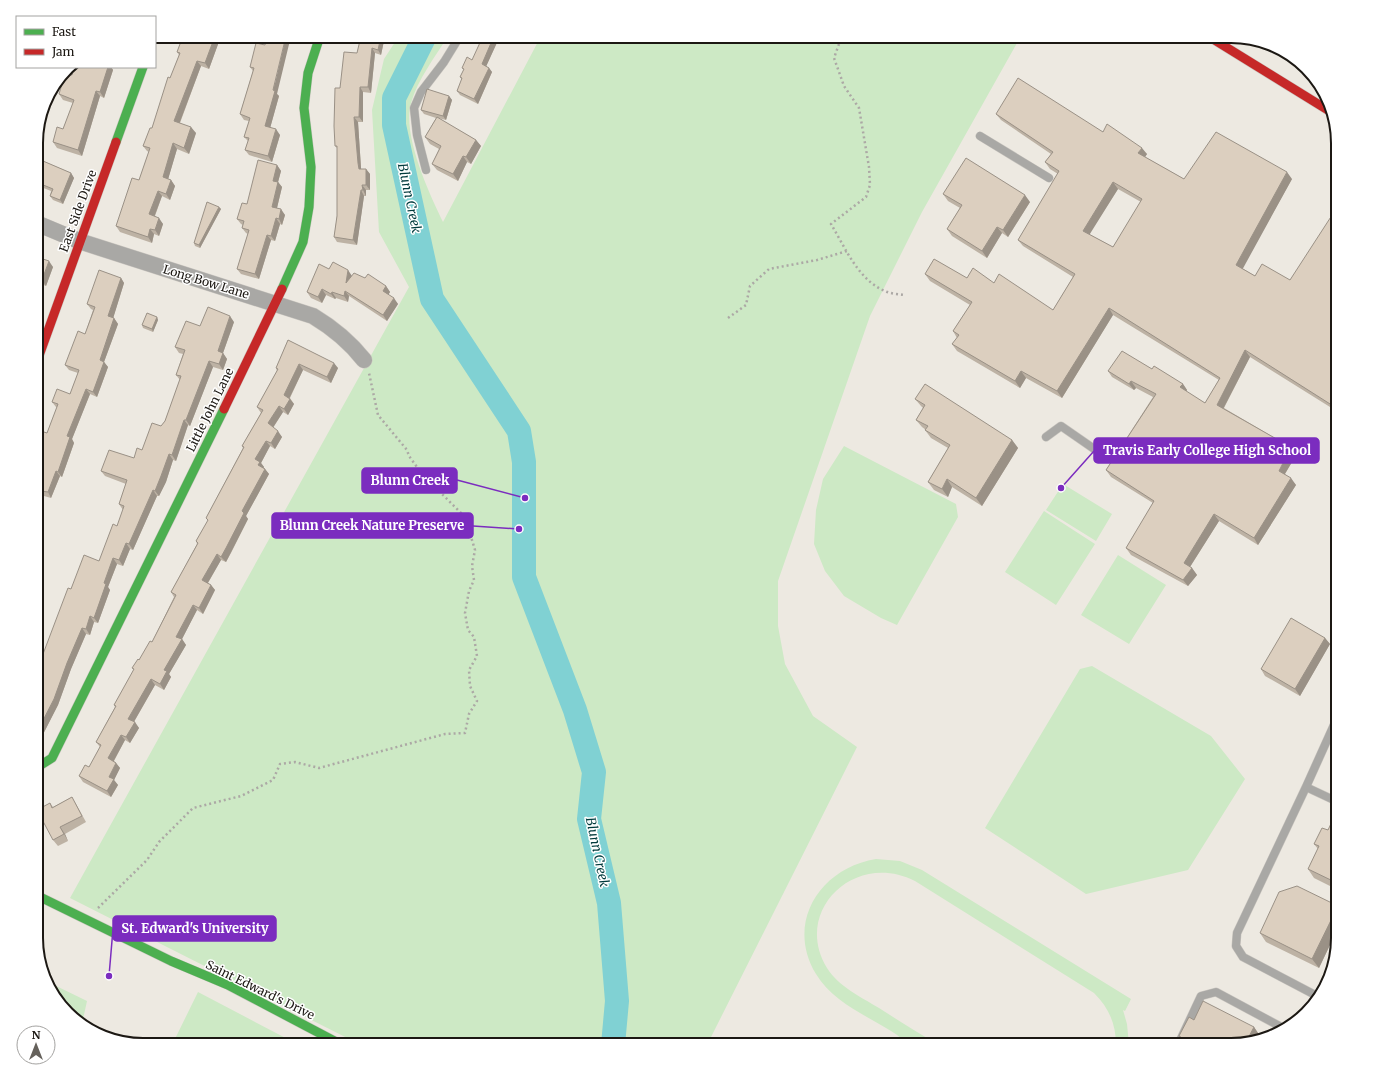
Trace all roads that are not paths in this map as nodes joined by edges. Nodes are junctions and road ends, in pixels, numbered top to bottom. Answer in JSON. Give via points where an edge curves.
{"nodes":[{"id":1,"x":318,"y":43,"type":"edge"},
{"id":2,"x":456,"y":43,"type":"edge"},
{"id":3,"x":1220,"y":43,"type":"edge"},
{"id":4,"x":143,"y":68,"type":"edge"},
{"id":5,"x":1324,"y":106,"type":"edge"},
{"id":6,"x":980,"y":136,"type":"dead end"},
{"id":7,"x":426,"y":170,"type":"dead end"},
{"id":8,"x":1049,"y":178,"type":"dead end"},
{"id":9,"x":43,"y":226,"type":"edge"},
{"id":10,"x":79,"y":241,"type":"junction"},
{"id":11,"x":276,"y":303,"type":"junction"},
{"id":12,"x":43,"y":344,"type":"edge"},
{"id":13,"x":364,"y":360,"type":"road end"},
{"id":14,"x":1046,"y":437,"type":"dead end"},
{"id":15,"x":1100,"y":453,"type":"dead end"},
{"id":16,"x":1331,"y":731,"type":"edge"},
{"id":17,"x":43,"y":764,"type":"edge"},
{"id":18,"x":1306,"y":786,"type":"junction"},
{"id":19,"x":1331,"y":798,"type":"edge"},
{"id":20,"x":43,"y":899,"type":"edge"},
{"id":21,"x":1314,"y":994,"type":"edge"},
{"id":22,"x":1277,"y":1028,"type":"edge"},
{"id":23,"x":329,"y":1038,"type":"edge"},
{"id":24,"x":1181,"y":1038,"type":"edge"}],
"edges":[{"from":1,"to":11,"type":"street","name":"Little John Lane","via":[[308,73],[304,108],[311,167],[309,207],[303,242]]},
{"from":2,"to":7,"type":"lane","via":[[421,92],[414,108],[417,135]]},
{"from":3,"to":5,"type":"street","via":[[1307,93]]},
{"from":4,"to":10,"type":"street","name":"East Side Drive"},
{"from":6,"to":8,"type":"lane"},
{"from":9,"to":10,"type":"street","name":"Long Bow Lane"},
{"from":10,"to":11,"type":"street","name":"Long Bow Lane","via":[[188,278]]},
{"from":10,"to":12,"type":"street","name":"East Side Drive"},
{"from":11,"to":13,"type":"street","name":"Long Bow Lane","via":[[313,316],[334,328]]},
{"from":11,"to":17,"type":"street","name":"Little John Lane","via":[[52,758]]},
{"from":14,"to":15,"type":"lane","via":[[1061,426]]},
{"from":16,"to":18,"type":"lane"},
{"from":18,"to":19,"type":"lane"},
{"from":18,"to":21,"type":"lane","via":[[1237,933],[1236,946],[1243,957]]},
{"from":20,"to":23,"type":"street","name":"Saint Edward's Drive","via":[[171,961],[228,985]]},
{"from":22,"to":24,"type":"lane","via":[[1216,992],[1201,996]]}]}
